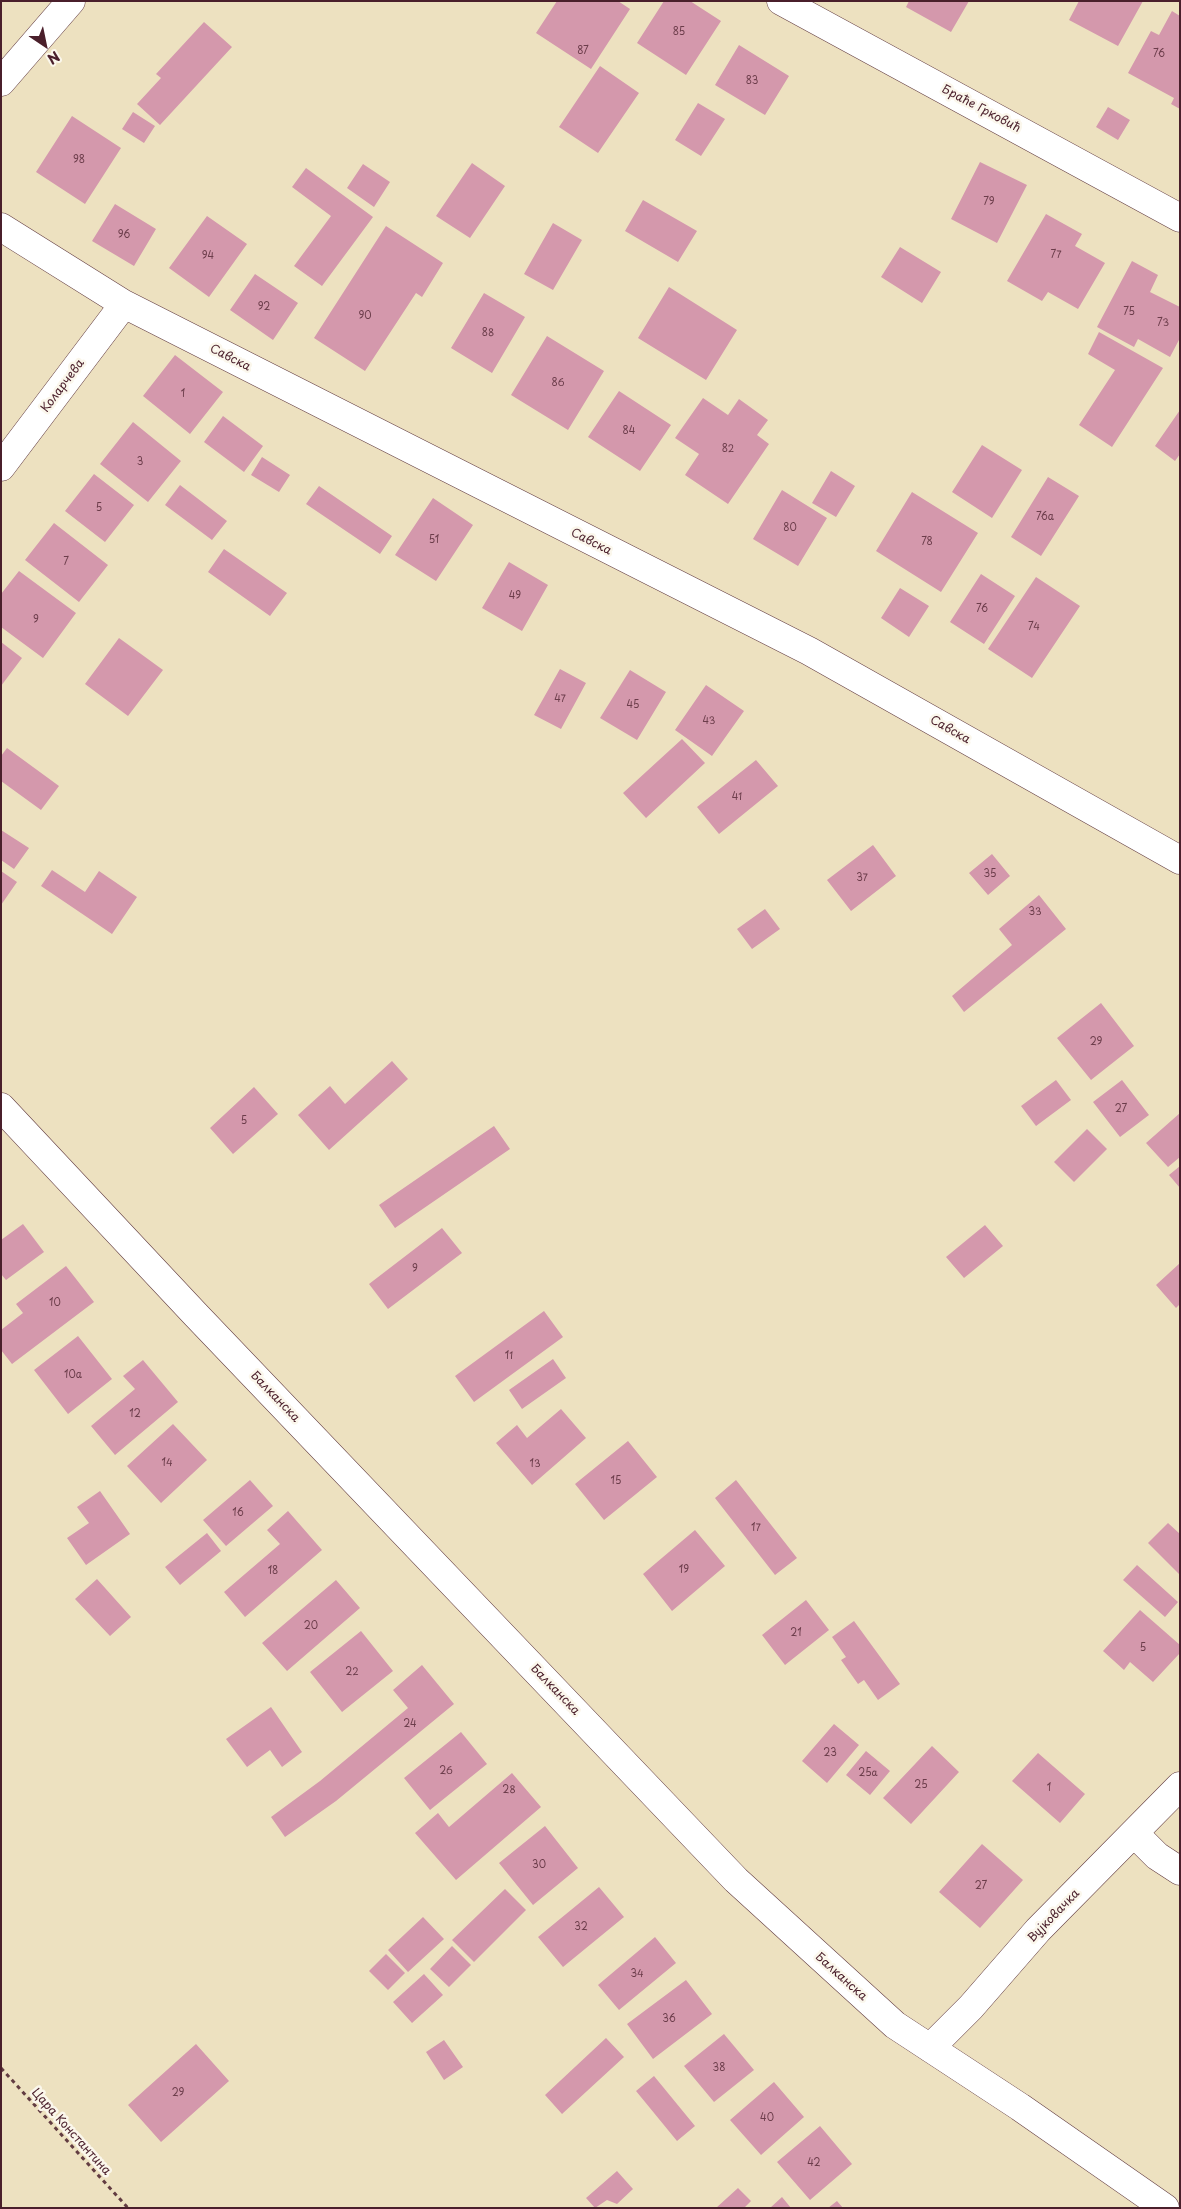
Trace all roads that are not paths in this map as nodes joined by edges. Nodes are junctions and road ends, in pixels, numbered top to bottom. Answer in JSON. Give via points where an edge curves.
{"nodes":[{"id":1,"x":71,"y":1,"type":"edge"},
{"id":2,"x":781,"y":1,"type":"edge"},
{"id":3,"x":1,"y":82,"type":"edge"},
{"id":4,"x":1180,"y":218,"type":"edge"},
{"id":5,"x":1,"y":226,"type":"edge"},
{"id":6,"x":124,"y":304,"type":"junction"},
{"id":7,"x":1,"y":467,"type":"edge"},
{"id":8,"x":1180,"y":860,"type":"edge"},
{"id":9,"x":1,"y":1107,"type":"edge"},
{"id":10,"x":1180,"y":1786,"type":"edge"},
{"id":11,"x":1134,"y":1833,"type":"junction"},
{"id":12,"x":1180,"y":1871,"type":"edge"},
{"id":13,"x":930,"y":2048,"type":"junction"},
{"id":14,"x":1165,"y":2208,"type":"edge"}],
"edges":[{"from":1,"to":3,"type":"street"},
{"from":2,"to":4,"type":"street","name":"Браће Грковић"},
{"from":5,"to":6,"type":"street","name":"Савска"},
{"from":6,"to":7,"type":"street","name":"Коларчева"},
{"from":6,"to":8,"type":"street","name":"Савска","via":[[810,650]]},
{"from":9,"to":13,"type":"street","name":"Балканска","via":[[736,1880],[894,2025]]},
{"from":10,"to":11,"type":"street","name":"Вујковачка"},
{"from":11,"to":12,"type":"street","via":[[1157,1856]]},
{"from":11,"to":13,"type":"street","name":"Вујковачка","via":[[1038,1930],[971,2007]]},
{"from":13,"to":14,"type":"street","name":"Балканска"}]}
